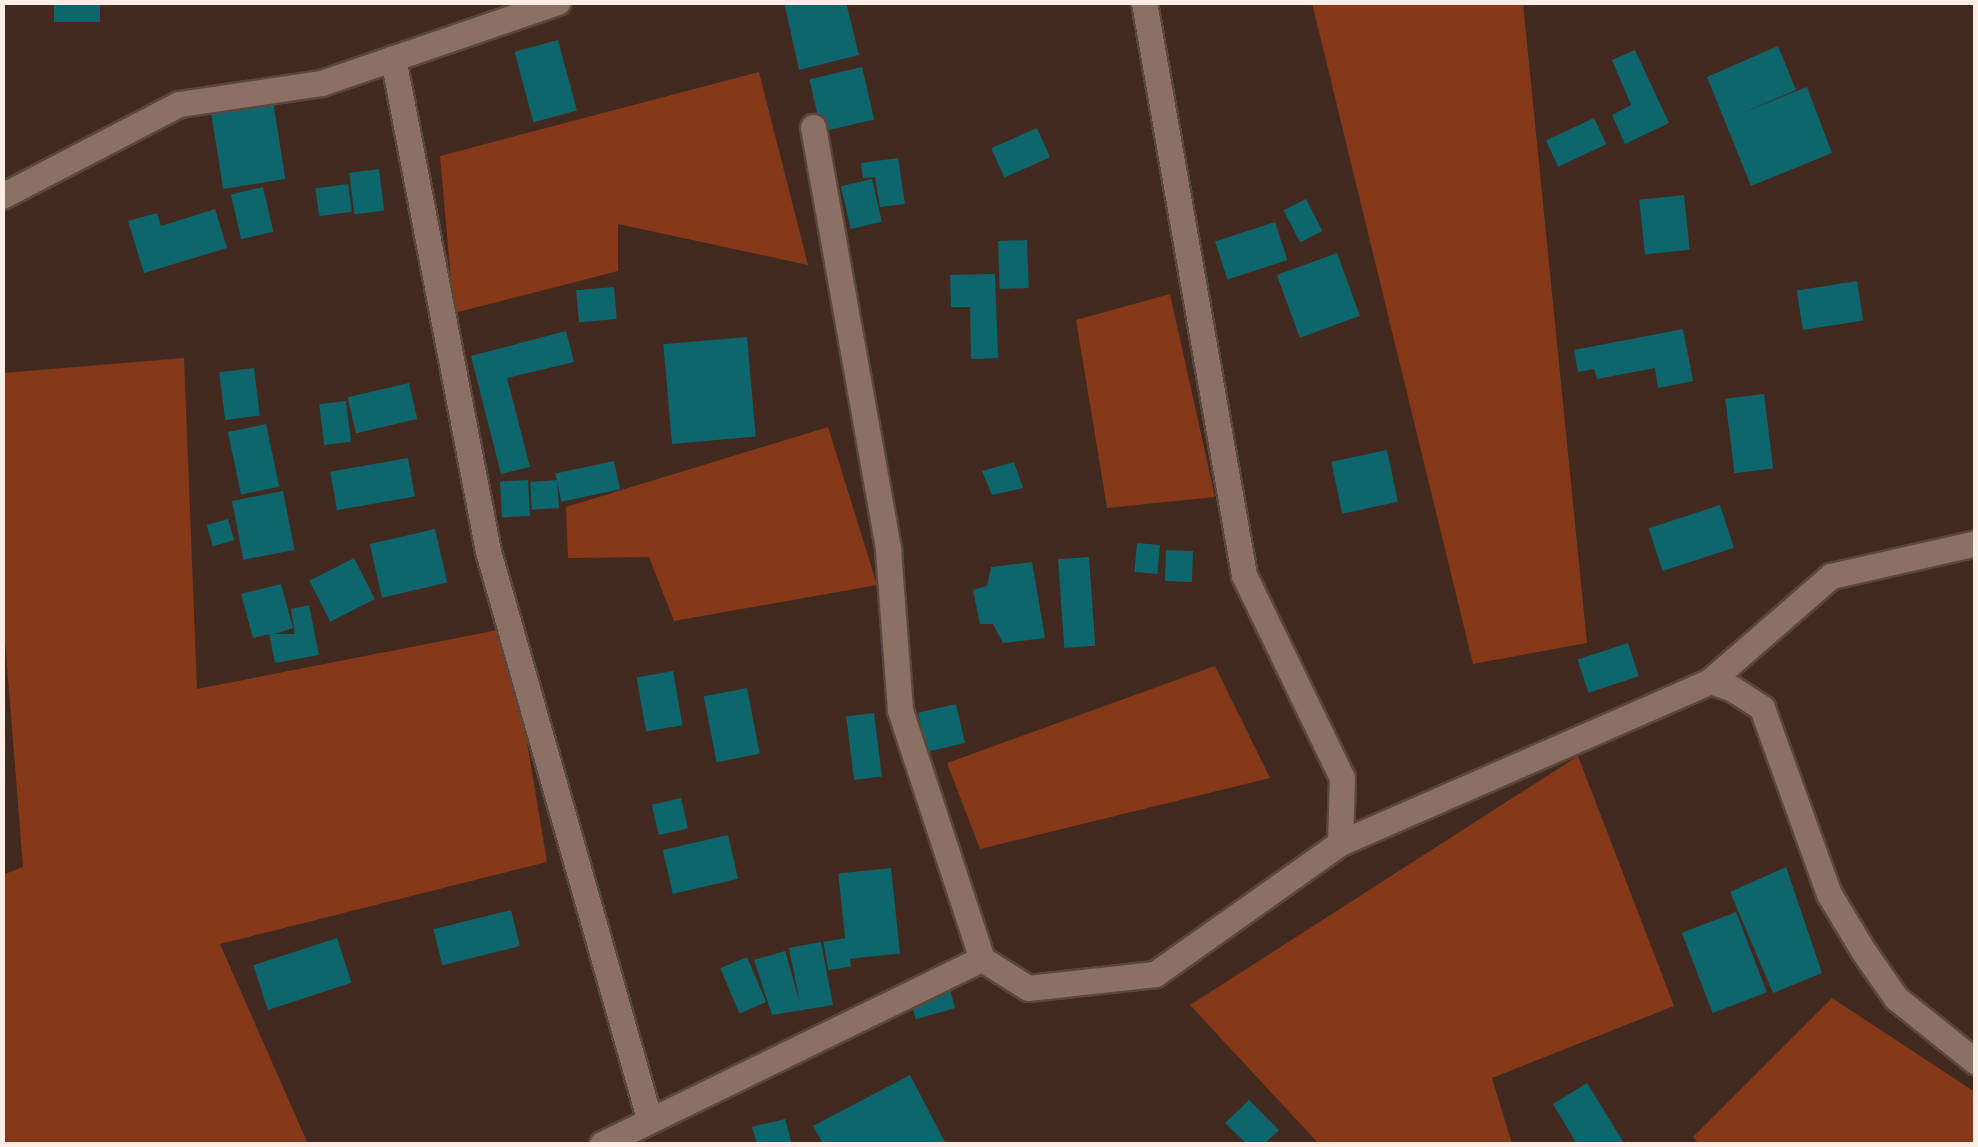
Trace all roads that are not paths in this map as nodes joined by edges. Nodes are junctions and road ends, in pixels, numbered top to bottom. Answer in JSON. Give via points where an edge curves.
{"nodes":[{"id":1,"x":557,"y":2,"type":"edge"},
{"id":2,"x":1144,"y":2,"type":"edge"},
{"id":3,"x":393,"y":58,"type":"junction"},
{"id":4,"x":813,"y":128,"type":"dead end"},
{"id":5,"x":2,"y":196,"type":"edge"},
{"id":6,"x":1976,"y":543,"type":"edge"},
{"id":7,"x":1710,"y":682,"type":"junction"},
{"id":8,"x":1340,"y":843,"type":"junction"},
{"id":9,"x":982,"y":959,"type":"junction"},
{"id":10,"x":1976,"y":1062,"type":"edge"},
{"id":11,"x":650,"y":1118,"type":"junction"},
{"id":12,"x":602,"y":1144,"type":"edge"}],
"edges":[{"from":1,"to":3,"type":"street"},
{"from":2,"to":8,"type":"street","via":[[1244,575],[1342,778]]},
{"from":3,"to":5,"type":"street","via":[[321,83],[180,104]]},
{"from":3,"to":11,"type":"street","via":[[488,552]]},
{"from":4,"to":9,"type":"street","via":[[888,550],[900,710]]},
{"from":6,"to":7,"type":"street","via":[[1831,576]]},
{"from":7,"to":8,"type":"street"},
{"from":7,"to":10,"type":"street","via":[[1762,708],[1830,894],[1896,998]]},
{"from":8,"to":9,"type":"street","via":[[1155,974],[1028,988]]},
{"from":9,"to":11,"type":"street"},
{"from":11,"to":12,"type":"street"}]}
